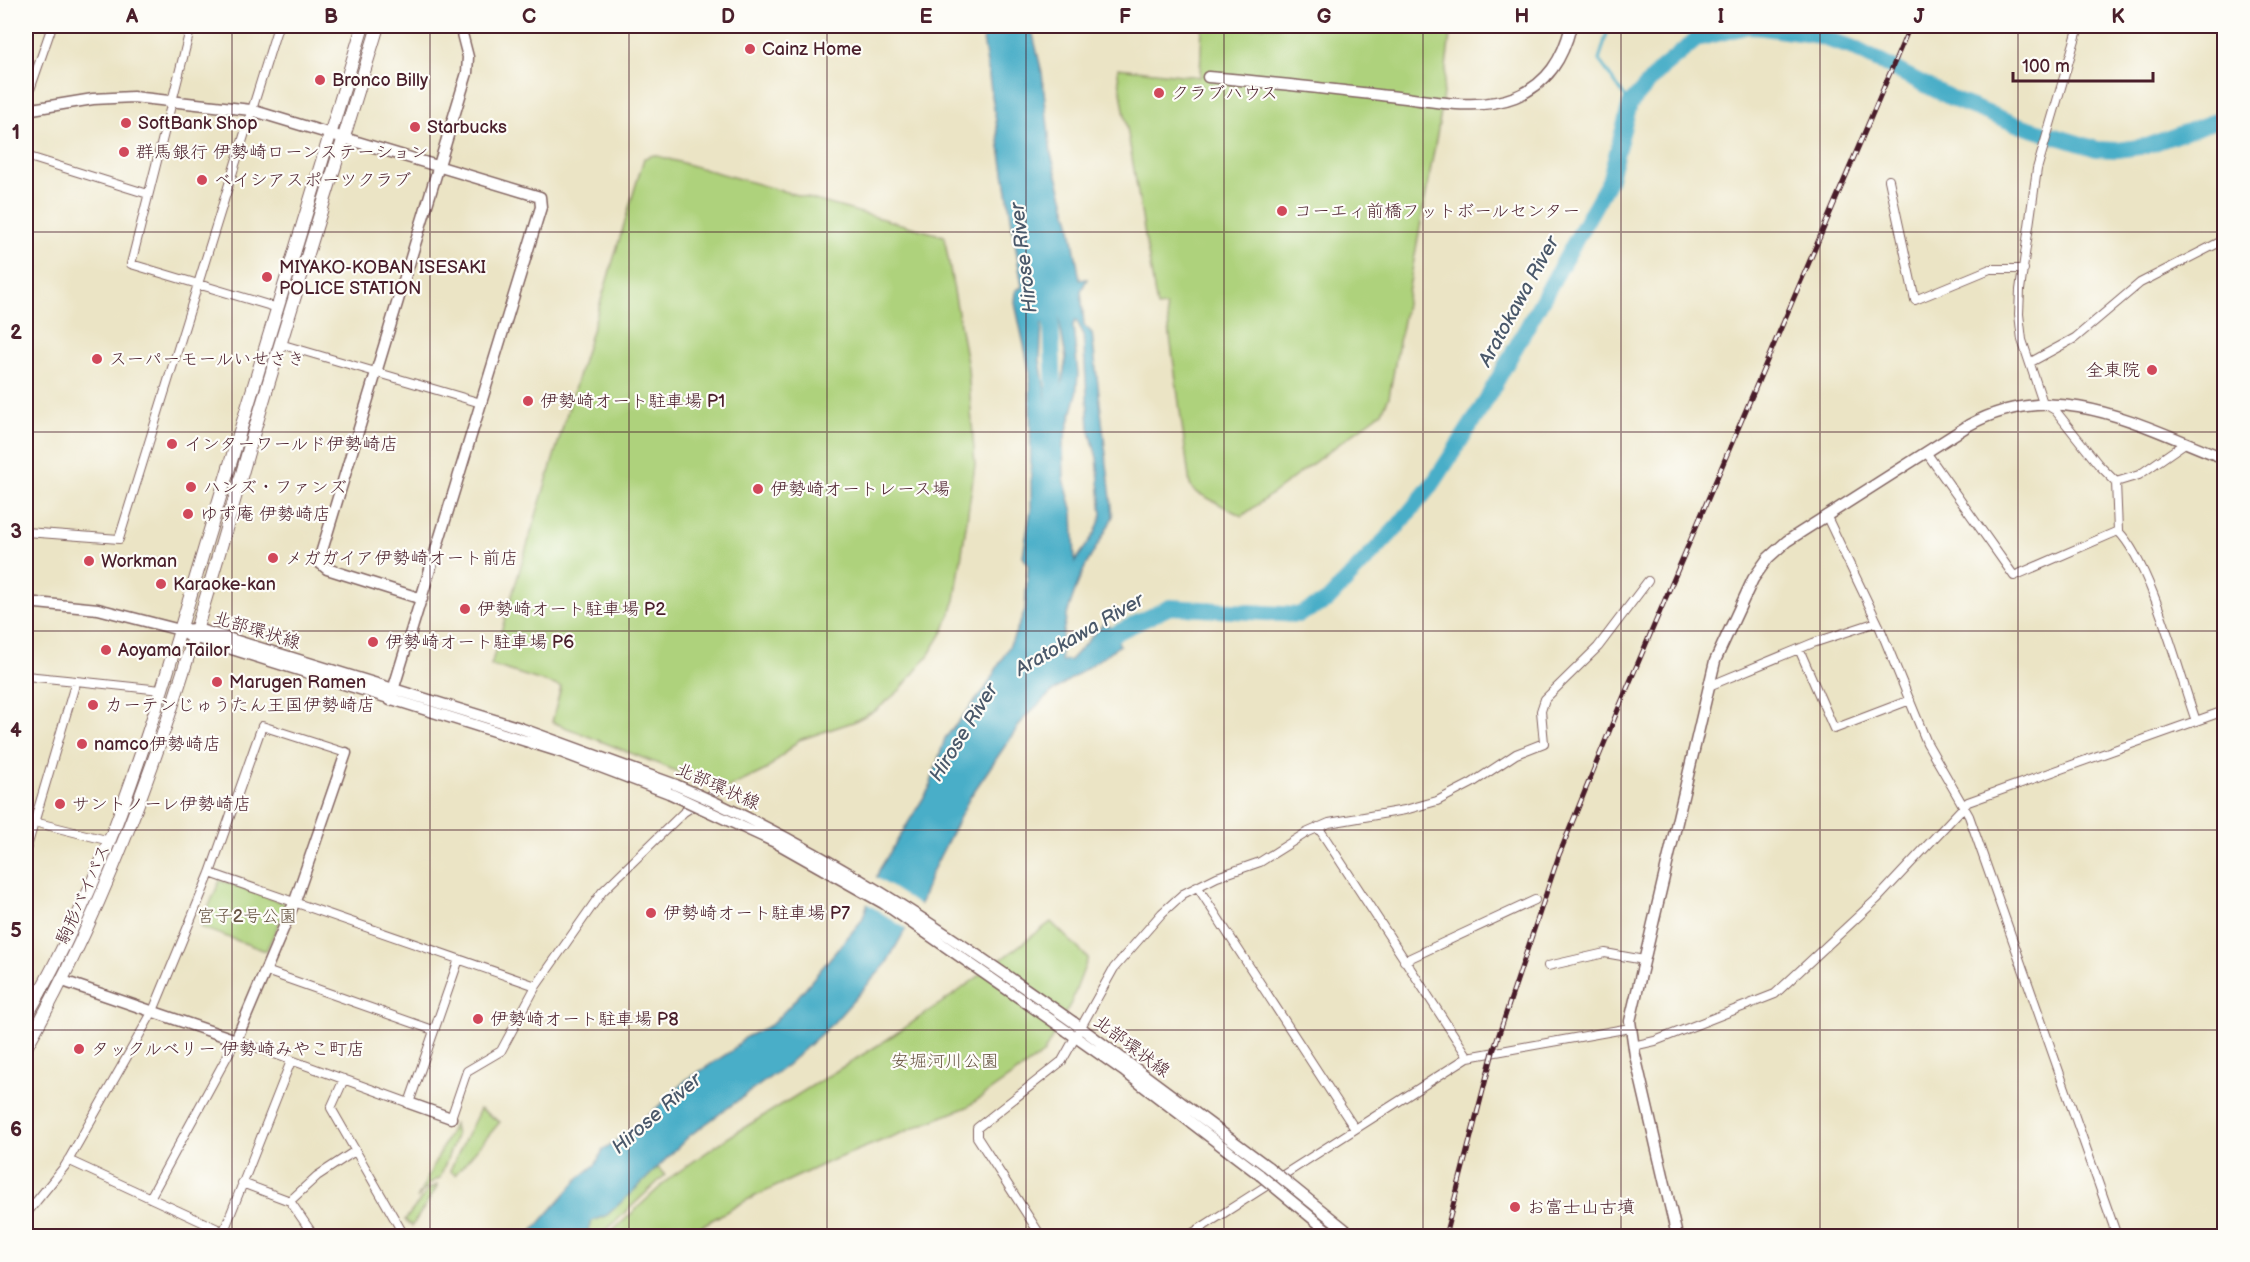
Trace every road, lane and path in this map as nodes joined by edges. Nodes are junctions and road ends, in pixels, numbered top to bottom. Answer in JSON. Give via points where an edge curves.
{"nodes":[{"id":1,"x":52,"y":26,"type":"edge"},
{"id":2,"x":191,"y":26,"type":"edge"},
{"id":3,"x":278,"y":26,"type":"edge"},
{"id":4,"x":363,"y":26,"type":"edge"},
{"id":5,"x":378,"y":26,"type":"edge"},
{"id":6,"x":460,"y":26,"type":"edge"},
{"id":7,"x":1572,"y":26,"type":"edge"},
{"id":8,"x":2079,"y":26,"type":"edge"},
{"id":9,"x":1208,"y":77,"type":"dead end"},
{"id":10,"x":172,"y":99,"type":"junction"},
{"id":11,"x":26,"y":101,"type":"edge"},
{"id":12,"x":26,"y":110,"type":"edge"},
{"id":13,"x":251,"y":110,"type":"junction"},
{"id":14,"x":330,"y":134,"type":"junction"},
{"id":15,"x":344,"y":137,"type":"junction"},
{"id":16,"x":26,"y":156,"type":"edge"},
{"id":17,"x":440,"y":166,"type":"junction"},
{"id":18,"x":1890,"y":180,"type":"dead end"},
{"id":19,"x":148,"y":194,"type":"junction"},
{"id":20,"x":2224,"y":240,"type":"edge"},
{"id":21,"x":2024,"y":269,"type":"junction"},
{"id":22,"x":199,"y":286,"type":"junction"},
{"id":23,"x":278,"y":308,"type":"junction"},
{"id":24,"x":280,"y":344,"type":"junction"},
{"id":25,"x":2031,"y":362,"type":"junction"},
{"id":26,"x":376,"y":372,"type":"junction"},
{"id":27,"x":481,"y":403,"type":"junction"},
{"id":28,"x":2043,"y":403,"type":"junction"},
{"id":29,"x":2185,"y":443,"type":"junction"},
{"id":30,"x":1926,"y":452,"type":"junction"},
{"id":31,"x":2224,"y":458,"type":"edge"},
{"id":32,"x":2116,"y":482,"type":"junction"},
{"id":33,"x":1826,"y":515,"type":"junction"},
{"id":34,"x":2118,"y":531,"type":"junction"},
{"id":35,"x":26,"y":532,"type":"edge"},
{"id":36,"x":1648,"y":581,"type":"dead end"},
{"id":37,"x":422,"y":599,"type":"junction"},
{"id":38,"x":26,"y":602,"type":"edge"},
{"id":39,"x":1877,"y":622,"type":"junction"},
{"id":40,"x":180,"y":630,"type":"junction"},
{"id":41,"x":195,"y":634,"type":"junction"},
{"id":42,"x":1798,"y":649,"type":"junction"},
{"id":43,"x":26,"y":676,"type":"edge"},
{"id":44,"x":76,"y":681,"type":"junction"},
{"id":45,"x":1709,"y":686,"type":"junction"},
{"id":46,"x":161,"y":690,"type":"junction"},
{"id":47,"x":392,"y":695,"type":"junction"},
{"id":48,"x":1910,"y":700,"type":"junction"},
{"id":49,"x":2224,"y":711,"type":"edge"},
{"id":50,"x":2196,"y":721,"type":"junction"},
{"id":51,"x":346,"y":753,"type":"joint"},
{"id":52,"x":717,"y":791,"type":"dead end"},
{"id":53,"x":1962,"y":806,"type":"junction"},
{"id":54,"x":30,"y":821,"type":"edge"},
{"id":55,"x":1318,"y":827,"type":"junction"},
{"id":56,"x":110,"y":841,"type":"junction"},
{"id":57,"x":26,"y":850,"type":"edge"},
{"id":58,"x":210,"y":873,"type":"junction"},
{"id":59,"x":1197,"y":886,"type":"junction"},
{"id":60,"x":1535,"y":900,"type":"dead end"},
{"id":61,"x":295,"y":901,"type":"junction"},
{"id":62,"x":459,"y":959,"type":"junction"},
{"id":63,"x":1644,"y":960,"type":"junction"},
{"id":64,"x":1404,"y":961,"type":"junction"},
{"id":65,"x":1548,"y":966,"type":"dead end"},
{"id":66,"x":266,"y":970,"type":"junction"},
{"id":67,"x":63,"y":981,"type":"junction"},
{"id":68,"x":536,"y":987,"type":"junction"},
{"id":69,"x":153,"y":1011,"type":"junction"},
{"id":70,"x":26,"y":1017,"type":"edge"},
{"id":71,"x":1630,"y":1028,"type":"junction"},
{"id":72,"x":1074,"y":1029,"type":"junction"},
{"id":73,"x":433,"y":1030,"type":"junction"},
{"id":74,"x":236,"y":1040,"type":"junction"},
{"id":75,"x":1633,"y":1046,"type":"junction"},
{"id":76,"x":26,"y":1047,"type":"edge"},
{"id":77,"x":1468,"y":1057,"type":"junction"},
{"id":78,"x":291,"y":1061,"type":"junction"},
{"id":79,"x":344,"y":1079,"type":"junction"},
{"id":80,"x":409,"y":1103,"type":"junction"},
{"id":81,"x":451,"y":1118,"type":"joint"},
{"id":82,"x":1355,"y":1129,"type":"junction"},
{"id":83,"x":356,"y":1151,"type":"junction"},
{"id":84,"x":68,"y":1160,"type":"junction"},
{"id":85,"x":242,"y":1183,"type":"junction"},
{"id":86,"x":150,"y":1198,"type":"junction"},
{"id":87,"x":290,"y":1202,"type":"junction"},
{"id":88,"x":26,"y":1214,"type":"edge"},
{"id":89,"x":223,"y":1234,"type":"edge"},
{"id":90,"x":314,"y":1236,"type":"edge"},
{"id":91,"x":396,"y":1236,"type":"edge"},
{"id":92,"x":1041,"y":1236,"type":"edge"},
{"id":93,"x":1188,"y":1236,"type":"edge"},
{"id":94,"x":1334,"y":1236,"type":"edge"},
{"id":95,"x":1353,"y":1236,"type":"edge"},
{"id":96,"x":1677,"y":1236,"type":"edge"},
{"id":97,"x":2117,"y":1236,"type":"edge"}],
"edges":[{"from":1,"to":11,"type":"street"},
{"from":2,"to":10,"type":"street"},
{"from":3,"to":13,"type":"street"},
{"from":4,"to":14,"type":"main road","name":"駒形バイパス"},
{"from":5,"to":15,"type":"main road","name":"駒形バイパス"},
{"from":6,"to":17,"type":"street","via":[[468,57],[467,73]]},
{"from":7,"to":9,"type":"street","via":[[1563,54],[1546,78],[1516,97],[1493,102],[1448,102]]},
{"from":8,"to":21,"type":"street","via":[[2037,169]]},
{"from":10,"to":12,"type":"street","via":[[93,99]]},
{"from":10,"to":13,"type":"street"},
{"from":10,"to":19,"type":"street"},
{"from":13,"to":14,"type":"street"},
{"from":13,"to":22,"type":"street"},
{"from":14,"to":15,"type":"street"},
{"from":14,"to":23,"type":"main road","name":"駒形バイパス"},
{"from":15,"to":17,"type":"street"},
{"from":15,"to":24,"type":"main road","name":"駒形バイパス"},
{"from":16,"to":19,"type":"street"},
{"from":17,"to":26,"type":"street"},
{"from":17,"to":27,"type":"street","via":[[540,197],[541,202]]},
{"from":18,"to":21,"type":"street","via":[[1915,300],[1990,269]]},
{"from":19,"to":22,"type":"street","via":[[131,264]]},
{"from":20,"to":25,"type":"street","via":[[2140,283],[2075,338]]},
{"from":21,"to":25,"type":"street","via":[[2019,314],[2022,340]]},
{"from":22,"to":23,"type":"street"},
{"from":22,"to":35,"type":"street","via":[[119,539]]},
{"from":23,"to":40,"type":"main road","name":"駒形バイパス"},
{"from":24,"to":26,"type":"street"},
{"from":24,"to":41,"type":"main road","name":"駒形バイパス"},
{"from":25,"to":28,"type":"street"},
{"from":26,"to":27,"type":"street"},
{"from":26,"to":37,"type":"street","via":[[320,560],[327,569]]},
{"from":27,"to":37,"type":"street"},
{"from":28,"to":29,"type":"street","via":[[2096,409]]},
{"from":28,"to":30,"type":"street","via":[[2019,405],[1988,415]]},
{"from":28,"to":32,"type":"street","via":[[2055,410]]},
{"from":29,"to":31,"type":"street"},
{"from":29,"to":32,"type":"street","via":[[2139,475]]},
{"from":30,"to":33,"type":"street"},
{"from":30,"to":34,"type":"street","via":[[2014,576]]},
{"from":32,"to":34,"type":"street"},
{"from":33,"to":39,"type":"street"},
{"from":33,"to":45,"type":"street","via":[[1768,558],[1753,579],[1715,661]]},
{"from":34,"to":50,"type":"street","via":[[2148,580]]},
{"from":36,"to":55,"type":"street","via":[[1598,647],[1545,699],[1541,711],[1544,743],[1516,754],[1437,801]]},
{"from":37,"to":47,"type":"street"},
{"from":38,"to":40,"type":"street","name":"北部環状線","via":[[98,609]]},
{"from":39,"to":42,"type":"street"},
{"from":39,"to":48,"type":"street"},
{"from":40,"to":41,"type":"street","name":"北部環状線"},
{"from":40,"to":46,"type":"main road","name":"駒形バイパス"},
{"from":41,"to":47,"type":"street","name":"北部環状線"},
{"from":41,"to":67,"type":"main road","name":"駒形バイパス","via":[[146,788],[103,896]]},
{"from":42,"to":45,"type":"street"},
{"from":42,"to":48,"type":"street","via":[[1834,729]]},
{"from":43,"to":44,"type":"street"},
{"from":44,"to":46,"type":"street"},
{"from":44,"to":54,"type":"street"},
{"from":45,"to":63,"type":"street"},
{"from":46,"to":56,"type":"main road","name":"駒形バイパス"},
{"from":47,"to":72,"type":"street","name":"北部環状線","bridge":true,"via":[[673,789],[883,903]]},
{"from":48,"to":53,"type":"street","via":[[1936,762]]},
{"from":49,"to":50,"type":"street"},
{"from":50,"to":53,"type":"street"},
{"from":51,"to":58,"type":"street","via":[[262,726]]},
{"from":51,"to":61,"type":"street"},
{"from":52,"to":68,"type":"street","via":[[684,812],[602,892]]},
{"from":53,"to":75,"type":"street","via":[[1878,898],[1775,994]]},
{"from":53,"to":97,"type":"street","via":[[1969,816]]},
{"from":54,"to":56,"type":"street"},
{"from":54,"to":57,"type":"street"},
{"from":55,"to":59,"type":"street","via":[[1260,862]]},
{"from":55,"to":64,"type":"street"},
{"from":56,"to":70,"type":"main road","name":"駒形バイパス","via":[[66,942]]},
{"from":58,"to":61,"type":"street"},
{"from":58,"to":69,"type":"street"},
{"from":59,"to":72,"type":"street","via":[[1174,902],[1135,943]]},
{"from":59,"to":82,"type":"street"},
{"from":60,"to":64,"type":"street"},
{"from":61,"to":62,"type":"street"},
{"from":61,"to":66,"type":"street"},
{"from":62,"to":68,"type":"street"},
{"from":62,"to":73,"type":"street"},
{"from":63,"to":65,"type":"street","via":[[1605,953]]},
{"from":63,"to":71,"type":"street"},
{"from":64,"to":77,"type":"street"},
{"from":66,"to":73,"type":"street"},
{"from":66,"to":74,"type":"street"},
{"from":67,"to":69,"type":"street"},
{"from":67,"to":76,"type":"main road","name":"駒形バイパス"},
{"from":68,"to":81,"type":"street","via":[[501,1051],[467,1071]]},
{"from":69,"to":74,"type":"street"},
{"from":69,"to":84,"type":"street"},
{"from":71,"to":75,"type":"street"},
{"from":71,"to":77,"type":"street"},
{"from":72,"to":92,"type":"street","via":[[1054,1069],[977,1128],[976,1134]]},
{"from":72,"to":94,"type":"street","name":"北部環状線","bridge":true},
{"from":72,"to":95,"type":"street","name":"北部環状線","bridge":true,"via":[[1268,1167]]},
{"from":73,"to":80,"type":"street"},
{"from":74,"to":78,"type":"street"},
{"from":74,"to":86,"type":"street"},
{"from":75,"to":96,"type":"street"},
{"from":77,"to":82,"type":"street"},
{"from":78,"to":79,"type":"street"},
{"from":78,"to":85,"type":"street"},
{"from":79,"to":80,"type":"street"},
{"from":79,"to":83,"type":"street","via":[[331,1108]]},
{"from":80,"to":81,"type":"street"},
{"from":82,"to":93,"type":"street"},
{"from":83,"to":87,"type":"street","via":[[317,1176]]},
{"from":83,"to":91,"type":"street","via":[[401,1230]]},
{"from":84,"to":86,"type":"street"},
{"from":84,"to":88,"type":"street"},
{"from":85,"to":87,"type":"street"},
{"from":85,"to":89,"type":"street"},
{"from":86,"to":89,"type":"street"},
{"from":87,"to":90,"type":"street"}]}
